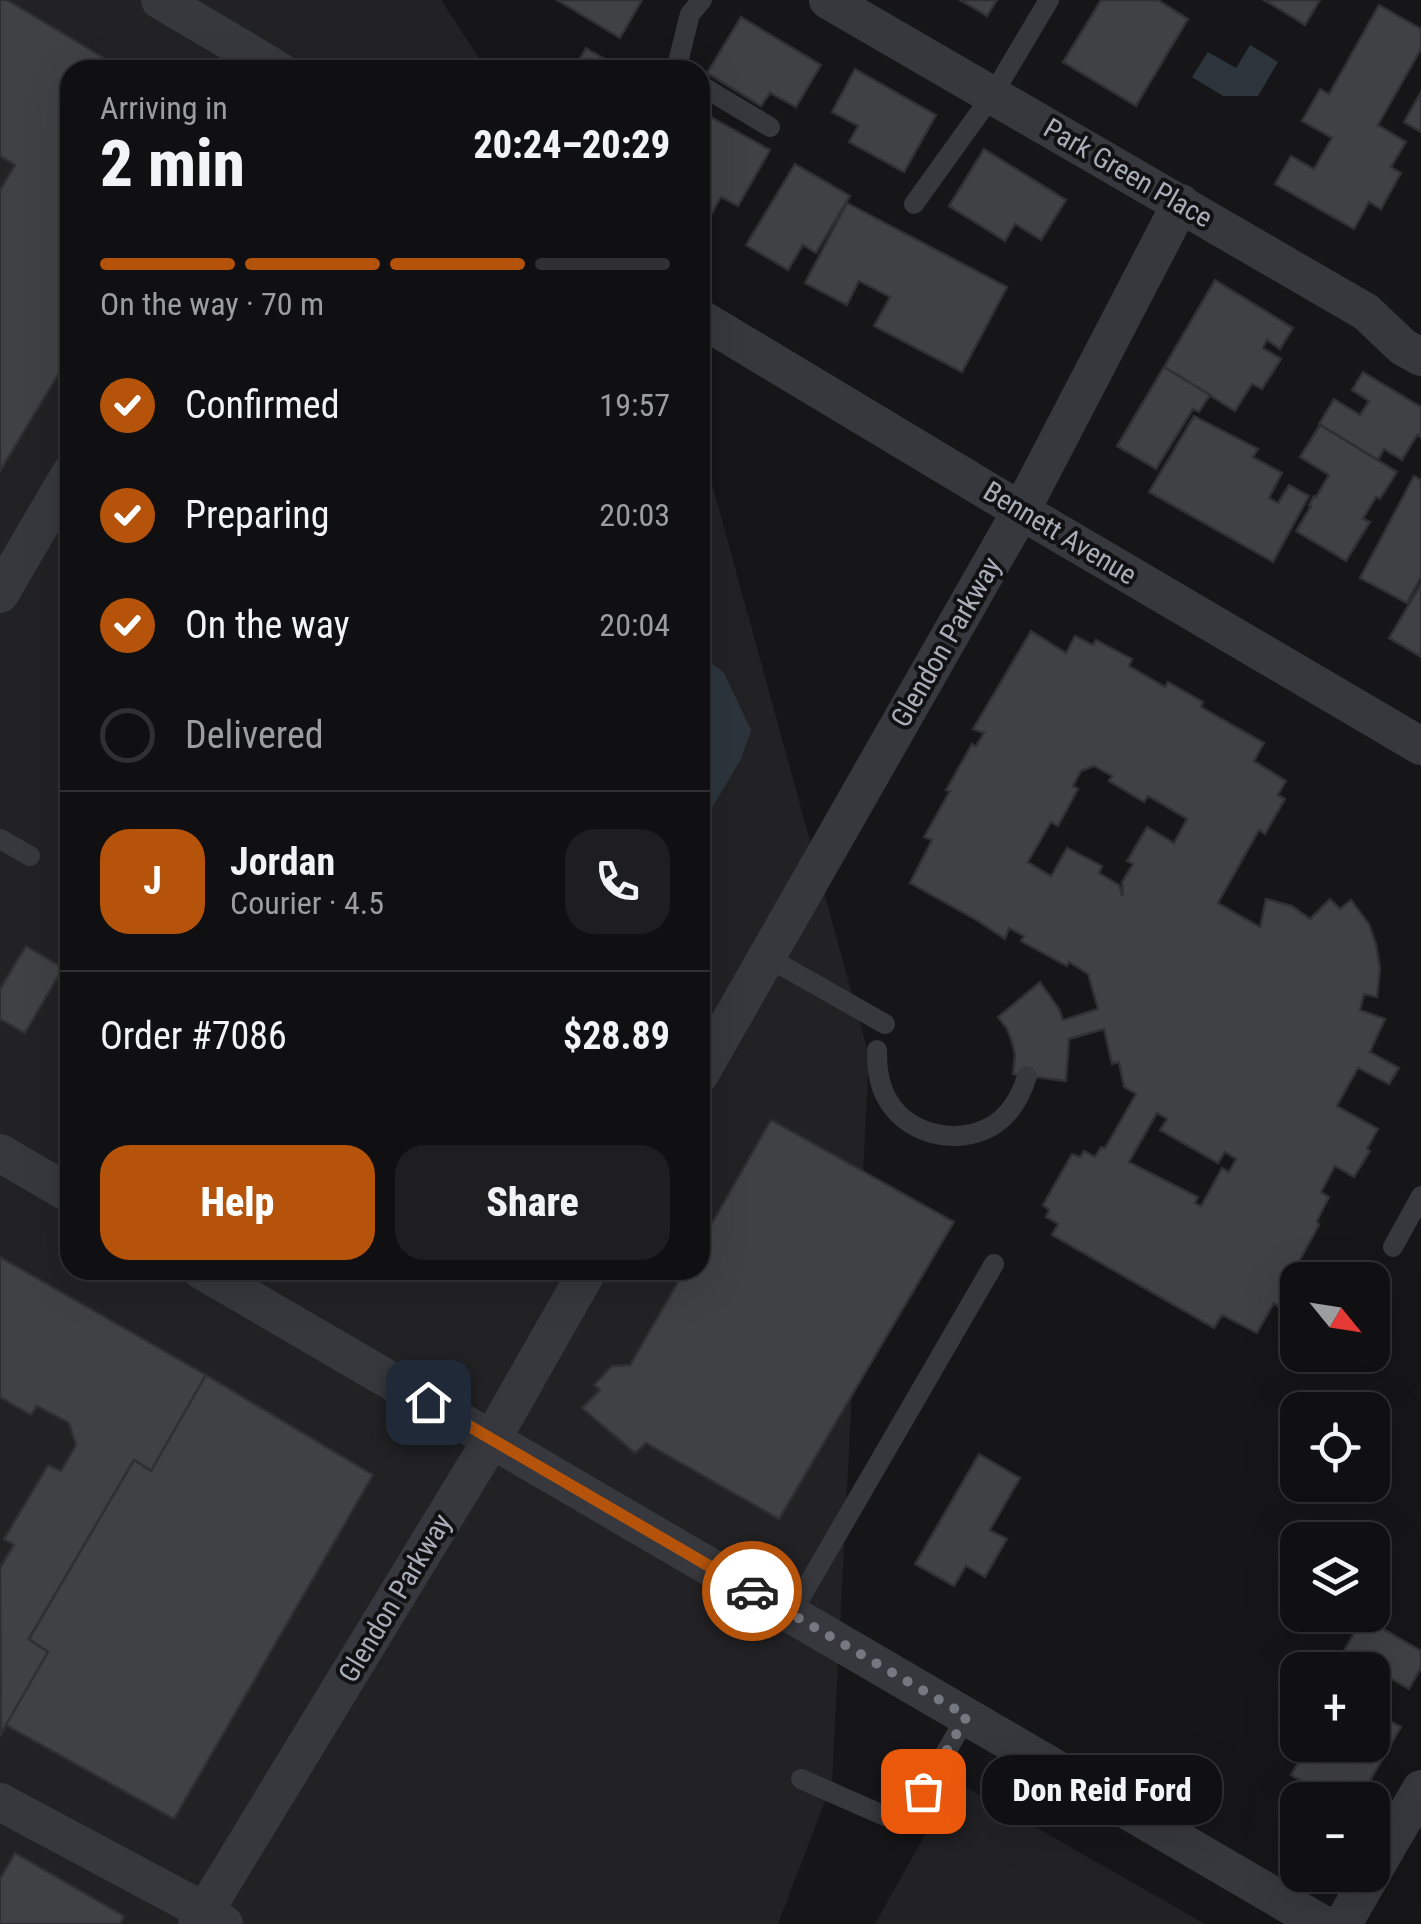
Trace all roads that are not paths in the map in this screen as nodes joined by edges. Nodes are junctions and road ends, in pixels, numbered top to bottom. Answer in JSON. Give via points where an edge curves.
{"nodes":[{"id":1,"x":160,"y":0,"type":"edge"},
{"id":2,"x":702,"y":0,"type":"edge"},
{"id":3,"x":828,"y":0,"type":"edge"},
{"id":4,"x":1049,"y":0,"type":"edge"},
{"id":5,"x":261,"y":60,"type":"edge"},
{"id":6,"x":678,"y":60,"type":"edge"},
{"id":7,"x":710,"y":91,"type":"edge"},
{"id":8,"x":993,"y":94,"type":"junction"},
{"id":9,"x":770,"y":126,"type":"dead end"},
{"id":10,"x":1181,"y":203,"type":"junction"},
{"id":11,"x":914,"y":204,"type":"dead end"},
{"id":12,"x":710,"y":324,"type":"edge"},
{"id":13,"x":1421,"y":357,"type":"edge"},
{"id":14,"x":60,"y":491,"type":"edge"},
{"id":15,"x":1021,"y":511,"type":"junction"},
{"id":16,"x":0,"y":594,"type":"edge"},
{"id":17,"x":1421,"y":746,"type":"edge"},
{"id":18,"x":0,"y":840,"type":"edge"},
{"id":19,"x":30,"y":856,"type":"dead end"},
{"id":20,"x":767,"y":957,"type":"junction"},
{"id":21,"x":885,"y":1024,"type":"dead end"},
{"id":22,"x":877,"y":1050,"type":"dead end"},
{"id":23,"x":710,"y":1057,"type":"edge"},
{"id":24,"x":1027,"y":1076,"type":"dead end"},
{"id":25,"x":0,"y":1153,"type":"edge"},
{"id":26,"x":60,"y":1188,"type":"edge"},
{"id":27,"x":1421,"y":1196,"type":"edge"},
{"id":28,"x":1392,"y":1247,"type":"dead end"},
{"id":29,"x":994,"y":1264,"type":"dead end"},
{"id":30,"x":219,"y":1280,"type":"edge"},
{"id":31,"x":582,"y":1280,"type":"edge"},
{"id":32,"x":492,"y":1439,"type":"junction"},
{"id":33,"x":791,"y":1614,"type":"junction"},
{"id":34,"x":967,"y":1716,"type":"junction"},
{"id":35,"x":801,"y":1778,"type":"dead end"},
{"id":36,"x":1421,"y":1790,"type":"edge"},
{"id":37,"x":0,"y":1802,"type":"edge"},
{"id":38,"x":1390,"y":1843,"type":"edge"},
{"id":39,"x":1362,"y":1892,"type":"edge"},
{"id":40,"x":208,"y":1920,"type":"edge"},
{"id":41,"x":1322,"y":1924,"type":"edge"},
{"id":42,"x":1343,"y":1924,"type":"edge"}],
"edges":[{"from":1,"to":5,"type":"street"},
{"from":2,"to":6,"type":"lane","via":[[690,14]]},
{"from":3,"to":8,"type":"street","name":"Park Green Place"},
{"from":4,"to":8,"type":"lane"},
{"from":7,"to":9,"type":"lane"},
{"from":8,"to":10,"type":"street","name":"Park Green Place"},
{"from":8,"to":11,"type":"lane"},
{"from":10,"to":13,"type":"street","name":"Park Green Place","via":[[1366,312]]},
{"from":10,"to":15,"type":"street","name":"Glendon Parkway"},
{"from":12,"to":15,"type":"street","name":"Bennett Avenue"},
{"from":14,"to":16,"type":"street"},
{"from":15,"to":17,"type":"street","name":"Bennett Avenue"},
{"from":15,"to":20,"type":"street","name":"Glendon Parkway"},
{"from":18,"to":19,"type":"lane"},
{"from":20,"to":21,"type":"lane"},
{"from":20,"to":23,"type":"street","name":"Glendon Parkway"},
{"from":22,"to":24,"type":"lane","via":[[878,1074],[900,1117],[945,1137],[992,1125],[1011,1109]]},
{"from":25,"to":26,"type":"street"},
{"from":27,"to":28,"type":"lane"},
{"from":29,"to":33,"type":"lane"},
{"from":30,"to":32,"type":"street"},
{"from":31,"to":32,"type":"street","name":"Glendon Parkway"},
{"from":32,"to":33,"type":"street"},
{"from":32,"to":40,"type":"street","name":"Glendon Parkway"},
{"from":33,"to":34,"type":"street"},
{"from":34,"to":35,"type":"lane","via":[[907,1809],[886,1816]]},
{"from":34,"to":41,"type":"street"},
{"from":36,"to":38,"type":"street"},
{"from":37,"to":40,"type":"street"},
{"from":39,"to":42,"type":"street"}]}
